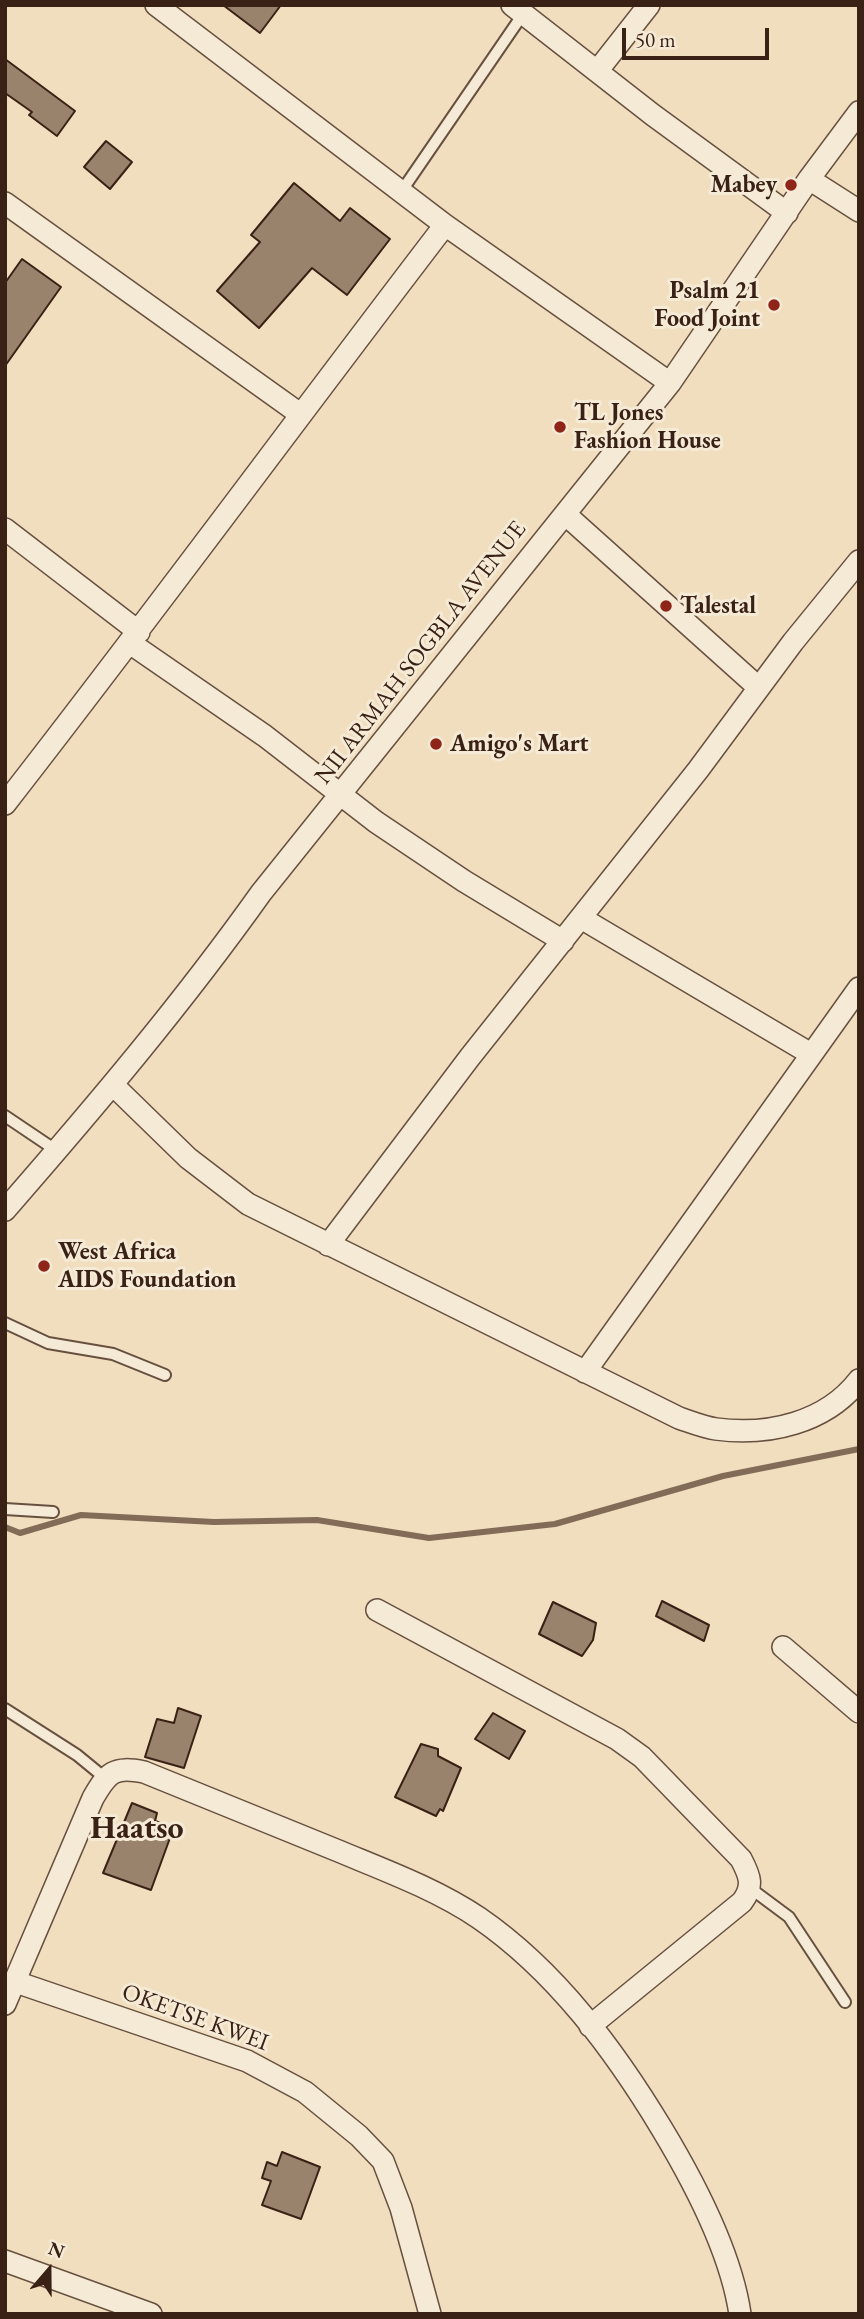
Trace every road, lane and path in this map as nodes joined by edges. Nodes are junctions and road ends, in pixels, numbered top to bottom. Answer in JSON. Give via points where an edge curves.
{"nodes":[{"id":1,"x":156,"y":5,"type":"edge"},
{"id":2,"x":649,"y":5,"type":"edge"},
{"id":3,"x":518,"y":10,"type":"edge"},
{"id":4,"x":598,"y":70,"type":"junction"},
{"id":5,"x":859,"y":113,"type":"edge"},
{"id":6,"x":809,"y":179,"type":"junction"},
{"id":7,"x":401,"y":192,"type":"junction"},
{"id":8,"x":5,"y":203,"type":"edge"},
{"id":9,"x":859,"y":211,"type":"edge"},
{"id":10,"x":787,"y":214,"type":"junction"},
{"id":11,"x":445,"y":225,"type":"junction"},
{"id":12,"x":670,"y":383,"type":"junction"},
{"id":13,"x":300,"y":414,"type":"junction"},
{"id":14,"x":565,"y":514,"type":"junction"},
{"id":15,"x":5,"y":529,"type":"edge"},
{"id":16,"x":859,"y":561,"type":"edge"},
{"id":17,"x":135,"y":638,"type":"junction"},
{"id":18,"x":759,"y":688,"type":"junction"},
{"id":19,"x":342,"y":795,"type":"junction"},
{"id":20,"x":5,"y":804,"type":"edge"},
{"id":21,"x":581,"y":918,"type":"junction"},
{"id":22,"x":563,"y":941,"type":"junction"},
{"id":23,"x":859,"y":988,"type":"edge"},
{"id":24,"x":811,"y":1054,"type":"junction"},
{"id":25,"x":113,"y":1085,"type":"junction"},
{"id":26,"x":5,"y":1116,"type":"edge"},
{"id":27,"x":57,"y":1151,"type":"junction"},
{"id":28,"x":8,"y":1202,"type":"edge"},
{"id":29,"x":328,"y":1245,"type":"junction"},
{"id":30,"x":5,"y":1323,"type":"edge"},
{"id":31,"x":585,"y":1372,"type":"junction"},
{"id":32,"x":165,"y":1375,"type":"dead end"},
{"id":33,"x":859,"y":1380,"type":"edge"},
{"id":34,"x":5,"y":1509,"type":"edge"},
{"id":35,"x":53,"y":1512,"type":"dead end"},
{"id":36,"x":377,"y":1610,"type":"dead end"},
{"id":37,"x":783,"y":1647,"type":"dead end"},
{"id":38,"x":5,"y":1709,"type":"edge"},
{"id":39,"x":859,"y":1712,"type":"edge"},
{"id":40,"x":105,"y":1778,"type":"junction"},
{"id":41,"x":750,"y":1888,"type":"junction"},
{"id":42,"x":13,"y":1981,"type":"junction"},
{"id":43,"x":845,"y":2002,"type":"dead end"},
{"id":44,"x":5,"y":2004,"type":"edge"},
{"id":45,"x":590,"y":2026,"type":"junction"},
{"id":46,"x":5,"y":2261,"type":"edge"},
{"id":47,"x":151,"y":2314,"type":"edge"},
{"id":48,"x":430,"y":2314,"type":"edge"},
{"id":49,"x":740,"y":2314,"type":"edge"}],
"edges":[{"from":1,"to":7,"type":"street"},
{"from":2,"to":4,"type":"street"},
{"from":3,"to":4,"type":"street"},
{"from":3,"to":7,"type":"lane"},
{"from":4,"to":10,"type":"street"},
{"from":5,"to":6,"type":"street","name":"NII ARMAH SOGBLA AVENUE"},
{"from":6,"to":9,"type":"street"},
{"from":6,"to":10,"type":"street","name":"NII ARMAH SOGBLA AVENUE"},
{"from":7,"to":11,"type":"street"},
{"from":8,"to":13,"type":"street"},
{"from":10,"to":12,"type":"street","name":"NII ARMAH SOGBLA AVENUE"},
{"from":11,"to":12,"type":"street"},
{"from":11,"to":13,"type":"street"},
{"from":12,"to":14,"type":"street","name":"NII ARMAH SOGBLA AVENUE"},
{"from":13,"to":17,"type":"street"},
{"from":14,"to":18,"type":"street"},
{"from":14,"to":19,"type":"street","name":"NII ARMAH SOGBLA AVENUE"},
{"from":15,"to":17,"type":"street"},
{"from":16,"to":18,"type":"street"},
{"from":17,"to":19,"type":"street"},
{"from":17,"to":20,"type":"street"},
{"from":18,"to":21,"type":"street"},
{"from":19,"to":22,"type":"street","via":[[464,881]]},
{"from":19,"to":25,"type":"street","name":"NII ARMAH SOGBLA AVENUE"},
{"from":21,"to":22,"type":"street"},
{"from":21,"to":24,"type":"street"},
{"from":22,"to":29,"type":"street"},
{"from":23,"to":24,"type":"street"},
{"from":24,"to":31,"type":"street"},
{"from":25,"to":27,"type":"street","name":"NII ARMAH SOGBLA AVENUE"},
{"from":25,"to":29,"type":"street","via":[[188,1158],[248,1204]]},
{"from":26,"to":27,"type":"lane"},
{"from":27,"to":28,"type":"street","name":"NII ARMAH SOGBLA AVENUE"},
{"from":29,"to":31,"type":"street"},
{"from":30,"to":32,"type":"lane","via":[[48,1343],[113,1354]]},
{"from":31,"to":33,"type":"street","via":[[679,1418],[714,1429],[750,1431],[819,1415],[847,1396]]},
{"from":34,"to":35,"type":"lane"},
{"from":36,"to":41,"type":"street","via":[[617,1739],[642,1757],[741,1859],[751,1876]]},
{"from":37,"to":39,"type":"street"},
{"from":38,"to":40,"type":"lane"},
{"from":40,"to":42,"type":"street"},
{"from":40,"to":45,"type":"street","via":[[116,1770],[144,1772],[444,1897],[518,1948]]},
{"from":41,"to":43,"type":"lane","via":[[789,1917]]},
{"from":41,"to":45,"type":"street","via":[[742,1902]]},
{"from":42,"to":44,"type":"street"},
{"from":42,"to":48,"type":"street","name":"OKETSE KWEI","via":[[247,2061],[305,2092],[383,2161],[401,2207]]},
{"from":45,"to":49,"type":"street","via":[[642,2097],[685,2168],[729,2267]]},
{"from":46,"to":47,"type":"street"}]}
